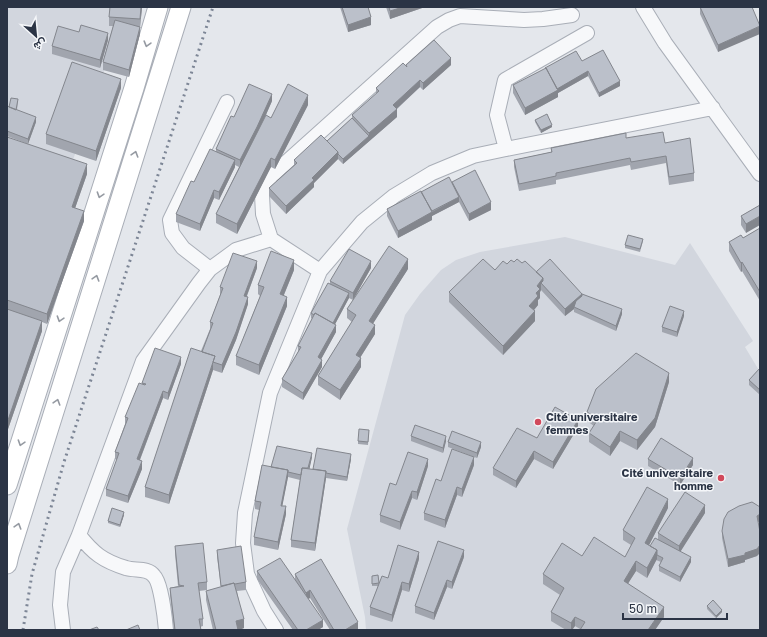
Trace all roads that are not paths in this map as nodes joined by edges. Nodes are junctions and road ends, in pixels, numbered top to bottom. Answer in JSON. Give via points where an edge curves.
{"nodes":[{"id":1,"x":158,"y":7,"type":"edge"},
{"id":2,"x":181,"y":7,"type":"edge"},
{"id":3,"x":643,"y":7,"type":"edge"},
{"id":4,"x":572,"y":15,"type":"dead end"},
{"id":5,"x":587,"y":33,"type":"dead end"},
{"id":6,"x":227,"y":102,"type":"dead end"},
{"id":7,"x":713,"y":108,"type":"junction"},
{"id":8,"x":506,"y":149,"type":"junction"},
{"id":9,"x":760,"y":174,"type":"edge"},
{"id":10,"x":271,"y":239,"type":"junction"},
{"id":11,"x":210,"y":268,"type":"junction"},
{"id":12,"x":320,"y":271,"type":"junction"},
{"id":13,"x":7,"y":486,"type":"edge"},
{"id":14,"x":79,"y":535,"type":"junction"},
{"id":15,"x":7,"y":564,"type":"edge"},
{"id":16,"x":63,"y":630,"type":"edge"},
{"id":17,"x":166,"y":630,"type":"edge"},
{"id":18,"x":276,"y":630,"type":"edge"}],
"edges":[{"from":1,"to":13,"type":"main road","one_way":true},
{"from":15,"to":2,"type":"main road","one_way":true},
{"from":3,"to":7,"type":"street","via":[[665,43]]},
{"from":4,"to":10,"type":"street","via":[[524,20],[460,16],[437,27],[271,176],[262,195],[263,214]]},
{"from":5,"to":8,"type":"street","via":[[505,80],[497,115]]},
{"from":6,"to":11,"type":"street","via":[[170,220],[172,233],[183,248]]},
{"from":7,"to":8,"type":"street"},
{"from":7,"to":9,"type":"street"},
{"from":8,"to":12,"type":"street","via":[[473,156],[432,173],[394,196],[362,222]]},
{"from":10,"to":11,"type":"street","via":[[236,250]]},
{"from":10,"to":12,"type":"street"},
{"from":11,"to":14,"type":"street","via":[[142,361]]},
{"from":12,"to":18,"type":"street","via":[[270,393],[245,513],[243,543],[247,574]]},
{"from":14,"to":16,"type":"street","via":[[64,572],[60,605]]},
{"from":14,"to":17,"type":"street","via":[[97,555],[127,569],[149,571],[155,576]]}]}
